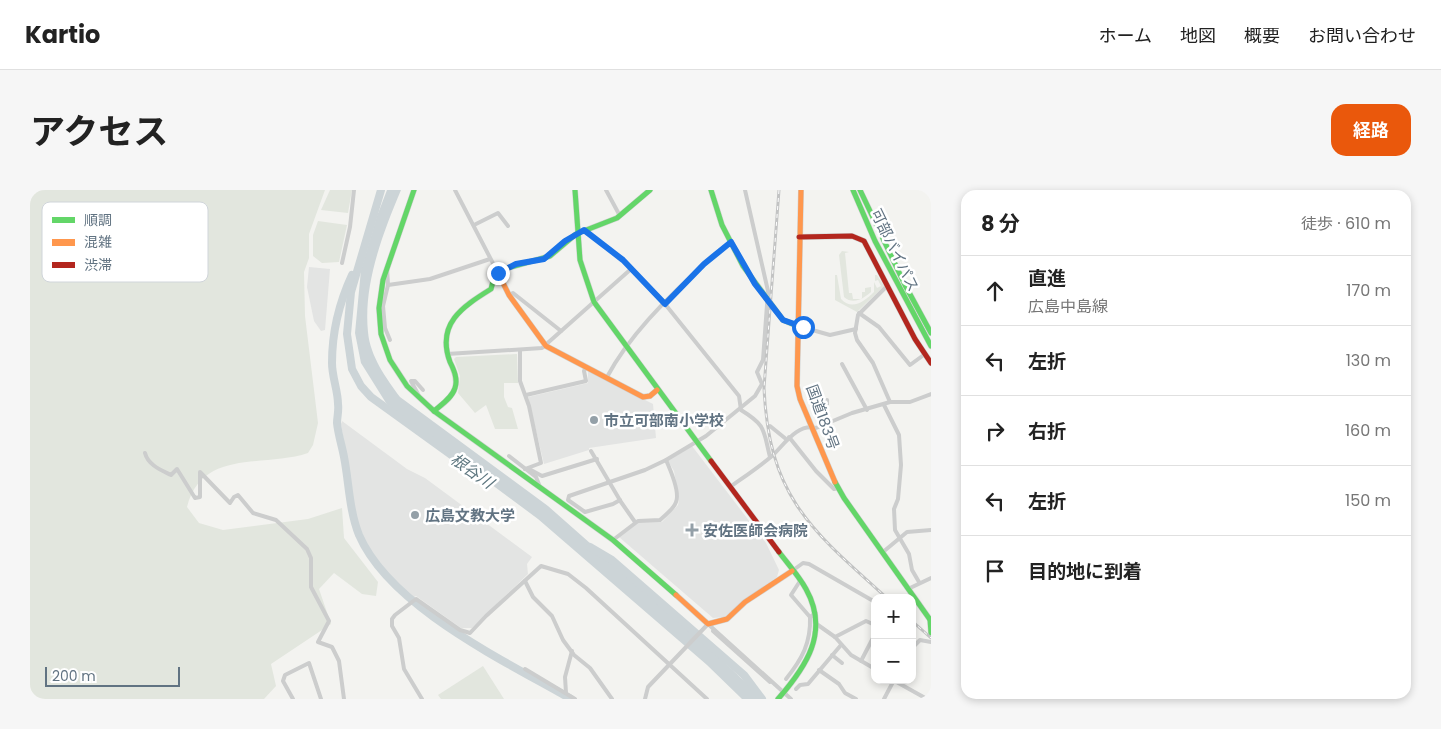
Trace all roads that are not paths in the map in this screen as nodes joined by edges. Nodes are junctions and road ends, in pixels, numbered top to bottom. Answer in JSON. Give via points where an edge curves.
{"nodes":[{"id":1,"x":354,"y":190,"type":"edge"},
{"id":2,"x":414,"y":190,"type":"edge"},
{"id":3,"x":455,"y":190,"type":"edge"},
{"id":4,"x":575,"y":190,"type":"edge"},
{"id":5,"x":606,"y":190,"type":"edge"},
{"id":6,"x":650,"y":190,"type":"edge"},
{"id":7,"x":711,"y":190,"type":"edge"},
{"id":8,"x":745,"y":190,"type":"edge"},
{"id":9,"x":801,"y":190,"type":"edge"},
{"id":10,"x":853,"y":190,"type":"edge"},
{"id":11,"x":860,"y":190,"type":"edge"},
{"id":12,"x":620,"y":216,"type":"junction"},
{"id":13,"x":474,"y":225,"type":"junction"},
{"id":14,"x":508,"y":226,"type":"dead end"},
{"id":15,"x":584,"y":230,"type":"junction"},
{"id":16,"x":576,"y":234,"type":"junction"},
{"id":17,"x":799,"y":237,"type":"junction"},
{"id":18,"x":731,"y":242,"type":"junction"},
{"id":19,"x":490,"y":259,"type":"junction"},
{"id":20,"x":342,"y":263,"type":"dead end"},
{"id":21,"x":386,"y":268,"type":"junction"},
{"id":22,"x":631,"y":269,"type":"junction"},
{"id":23,"x":498,"y":273,"type":"junction"},
{"id":24,"x":388,"y":285,"type":"junction"},
{"id":25,"x":888,"y":285,"type":"junction"},
{"id":26,"x":509,"y":295,"type":"junction"},
{"id":27,"x":767,"y":300,"type":"junction"},
{"id":28,"x":594,"y":302,"type":"junction"},
{"id":29,"x":665,"y":304,"type":"junction"},
{"id":30,"x":381,"y":306,"type":"junction"},
{"id":31,"x":859,"y":313,"type":"junction"},
{"id":32,"x":797,"y":326,"type":"junction"},
{"id":33,"x":856,"y":329,"type":"junction"},
{"id":34,"x":561,"y":331,"type":"junction"},
{"id":35,"x":931,"y":332,"type":"edge"},
{"id":36,"x":390,"y":340,"type":"dead end"},
{"id":37,"x":546,"y":346,"type":"junction"},
{"id":38,"x":626,"y":346,"type":"junction"},
{"id":39,"x":931,"y":346,"type":"edge"},
{"id":40,"x":520,"y":350,"type":"junction"},
{"id":41,"x":447,"y":354,"type":"junction"},
{"id":42,"x":925,"y":354,"type":"junction"},
{"id":43,"x":931,"y":363,"type":"edge"},
{"id":44,"x":842,"y":364,"type":"dead end"},
{"id":45,"x":586,"y":367,"type":"junction"},
{"id":46,"x":606,"y":377,"type":"junction"},
{"id":47,"x":423,"y":390,"type":"dead end"},
{"id":48,"x":657,"y":390,"type":"junction"},
{"id":49,"x":931,"y":394,"type":"edge"},
{"id":50,"x":526,"y":395,"type":"junction"},
{"id":51,"x":828,"y":400,"type":"dead end"},
{"id":52,"x":422,"y":402,"type":"junction"},
{"id":53,"x":890,"y":402,"type":"junction"},
{"id":54,"x":884,"y":405,"type":"junction"},
{"id":55,"x":740,"y":408,"type":"junction"},
{"id":56,"x":867,"y":410,"type":"junction"},
{"id":57,"x":434,"y":411,"type":"junction"},
{"id":58,"x":827,"y":422,"type":"junction"},
{"id":59,"x":770,"y":426,"type":"dead end"},
{"id":60,"x":810,"y":426,"type":"junction"},
{"id":61,"x":788,"y":438,"type":"junction"},
{"id":62,"x":696,"y":442,"type":"junction"},
{"id":63,"x":591,"y":450,"type":"dead end"},
{"id":64,"x":145,"y":453,"type":"dead end"},
{"id":65,"x":508,"y":456,"type":"dead end"},
{"id":66,"x":770,"y":457,"type":"junction"},
{"id":67,"x":597,"y":459,"type":"junction"},
{"id":68,"x":666,"y":460,"type":"junction"},
{"id":69,"x":525,"y":469,"type":"junction"},
{"id":70,"x":610,"y":481,"type":"junction"},
{"id":71,"x":540,"y":487,"type":"junction"},
{"id":72,"x":730,"y":487,"type":"junction"},
{"id":73,"x":838,"y":488,"type":"junction"},
{"id":74,"x":620,"y":500,"type":"junction"},
{"id":75,"x":635,"y":522,"type":"junction"},
{"id":76,"x":931,"y":530,"type":"edge"},
{"id":77,"x":899,"y":539,"type":"junction"},
{"id":78,"x":613,"y":540,"type":"junction"},
{"id":79,"x":883,"y":552,"type":"junction"},
{"id":80,"x":792,"y":570,"type":"junction"},
{"id":81,"x":931,"y":578,"type":"edge"},
{"id":82,"x":525,"y":581,"type":"junction"},
{"id":83,"x":800,"y":581,"type":"junction"},
{"id":84,"x":919,"y":582,"type":"junction"},
{"id":85,"x":908,"y":589,"type":"junction"},
{"id":86,"x":871,"y":600,"type":"edge"},
{"id":87,"x":816,"y":613,"type":"junction"},
{"id":88,"x":810,"y":617,"type":"junction"},
{"id":89,"x":930,"y":620,"type":"edge"},
{"id":90,"x":871,"y":623,"type":"edge"},
{"id":91,"x":708,"y":624,"type":"junction"},
{"id":92,"x":818,"y":625,"type":"junction"},
{"id":93,"x":931,"y":633,"type":"edge"},
{"id":94,"x":835,"y":637,"type":"junction"},
{"id":95,"x":872,"y":639,"type":"edge"},
{"id":96,"x":931,"y":642,"type":"edge"},
{"id":97,"x":916,"y":644,"type":"edge"},
{"id":98,"x":841,"y":645,"type":"junction"},
{"id":99,"x":572,"y":651,"type":"junction"},
{"id":100,"x":832,"y":654,"type":"junction"},
{"id":101,"x":861,"y":660,"type":"junction"},
{"id":102,"x":842,"y":662,"type":"dead end"},
{"id":103,"x":670,"y":663,"type":"junction"},
{"id":104,"x":871,"y":666,"type":"edge"},
{"id":105,"x":525,"y":669,"type":"dead end"},
{"id":106,"x":819,"y":670,"type":"junction"},
{"id":107,"x":786,"y":679,"type":"dead end"},
{"id":108,"x":892,"y":684,"type":"edge"},
{"id":109,"x":900,"y":684,"type":"edge"},
{"id":110,"x":796,"y":688,"type":"dead end"},
{"id":111,"x":566,"y":693,"type":"junction"},
{"id":112,"x":781,"y":695,"type":"edge"},
{"id":113,"x":293,"y":699,"type":"edge"},
{"id":114,"x":321,"y":699,"type":"edge"},
{"id":115,"x":344,"y":699,"type":"edge"},
{"id":116,"x":422,"y":699,"type":"edge"},
{"id":117,"x":575,"y":699,"type":"edge"},
{"id":118,"x":612,"y":699,"type":"edge"},
{"id":119,"x":645,"y":699,"type":"edge"},
{"id":120,"x":707,"y":699,"type":"edge"},
{"id":121,"x":790,"y":699,"type":"edge"},
{"id":122,"x":856,"y":699,"type":"edge"},
{"id":123,"x":884,"y":699,"type":"edge"},
{"id":124,"x":927,"y":699,"type":"edge"}],
"edges":[{"from":1,"to":20,"type":"street"},
{"from":2,"to":21,"type":"main road"},
{"from":3,"to":13,"type":"street"},
{"from":4,"to":16,"type":"main road"},
{"from":5,"to":12,"type":"street"},
{"from":6,"to":12,"type":"main road"},
{"from":7,"to":18,"type":"main road","via":[[717,213]]},
{"from":8,"to":27,"type":"street","via":[[765,275]]},
{"from":9,"to":17,"type":"main road","name":"国道183号"},
{"from":10,"to":39,"type":"main road","name":"可部バイパス","via":[[875,241]]},
{"from":11,"to":35,"type":"main road","name":"可部バイパス","via":[[904,285]]},
{"from":12,"to":15,"type":"main road"},
{"from":13,"to":14,"type":"street","via":[[498,213]]},
{"from":13,"to":19,"type":"street"},
{"from":15,"to":16,"type":"main road"},
{"from":15,"to":22,"type":"street"},
{"from":16,"to":23,"type":"main road","via":[[544,259],[516,264]]},
{"from":16,"to":28,"type":"main road","via":[[580,268]]},
{"from":17,"to":25,"type":"main road","via":[[861,238]]},
{"from":17,"to":32,"type":"main road","name":"国道183号"},
{"from":18,"to":27,"type":"main road"},
{"from":18,"to":29,"type":"street"},
{"from":19,"to":23,"type":"street"},
{"from":19,"to":24,"type":"street","via":[[430,279]]},
{"from":21,"to":24,"type":"street"},
{"from":21,"to":30,"type":"main road"},
{"from":22,"to":28,"type":"street"},
{"from":22,"to":29,"type":"street"},
{"from":23,"to":26,"type":"main road"},
{"from":23,"to":41,"type":"main road","via":[[491,288],[465,305],[453,319],[445,340]]},
{"from":24,"to":30,"type":"street"},
{"from":25,"to":31,"type":"street"},
{"from":25,"to":42,"type":"main road"},
{"from":26,"to":34,"type":"street","via":[[513,293]]},
{"from":26,"to":37,"type":"main road"},
{"from":27,"to":32,"type":"main road","via":[[783,320]]},
{"from":27,"to":55,"type":"street","via":[[763,360],[757,372],[762,384],[755,396]]},
{"from":28,"to":34,"type":"street"},
{"from":28,"to":38,"type":"main road"},
{"from":29,"to":38,"type":"street"},
{"from":29,"to":55,"type":"street","via":[[740,396]]},
{"from":30,"to":36,"type":"street"},
{"from":30,"to":52,"type":"main road","via":[[380,333],[393,370]]},
{"from":31,"to":33,"type":"street"},
{"from":31,"to":42,"type":"street","via":[[878,327],[910,365]]},
{"from":32,"to":33,"type":"street","via":[[830,335]]},
{"from":32,"to":60,"type":"main road","name":"国道183号","via":[[797,386]]},
{"from":33,"to":53,"type":"street","via":[[857,340],[873,363]]},
{"from":34,"to":37,"type":"street"},
{"from":37,"to":40,"type":"street"},
{"from":37,"to":45,"type":"main road"},
{"from":38,"to":46,"type":"street"},
{"from":38,"to":48,"type":"main road"},
{"from":40,"to":41,"type":"street"},
{"from":40,"to":50,"type":"street","via":[[520,381]]},
{"from":41,"to":57,"type":"main road","via":[[455,386]]},
{"from":42,"to":43,"type":"main road"},
{"from":44,"to":56,"type":"street"},
{"from":45,"to":46,"type":"main road"},
{"from":45,"to":50,"type":"street","via":[[586,382]]},
{"from":46,"to":48,"type":"main road","via":[[643,397]]},
{"from":47,"to":52,"type":"street","via":[[410,381]]},
{"from":48,"to":62,"type":"main road"},
{"from":49,"to":53,"type":"street","via":[[910,402]]},
{"from":50,"to":69,"type":"street","via":[[541,463]]},
{"from":51,"to":58,"type":"street"},
{"from":52,"to":57,"type":"main road"},
{"from":53,"to":54,"type":"street"},
{"from":54,"to":56,"type":"street"},
{"from":54,"to":77,"type":"street","via":[[899,435],[901,465],[893,523]]},
{"from":55,"to":62,"type":"street"},
{"from":55,"to":66,"type":"street","via":[[759,420]]},
{"from":56,"to":58,"type":"street"},
{"from":57,"to":71,"type":"main road"},
{"from":58,"to":60,"type":"street","via":[[816,428]]},
{"from":59,"to":61,"type":"street"},
{"from":60,"to":61,"type":"street"},
{"from":60,"to":73,"type":"main road","name":"国道183号"},
{"from":61,"to":66,"type":"street"},
{"from":61,"to":73,"type":"street","via":[[834,489]]},
{"from":62,"to":68,"type":"street"},
{"from":62,"to":72,"type":"main road"},
{"from":63,"to":67,"type":"street"},
{"from":64,"to":115,"type":"street","via":[[152,465],[171,475],[177,468],[195,498],[200,497],[200,472],[230,503],[238,495],[253,512],[276,520],[307,549],[311,558],[311,587],[328,621],[318,642],[332,647],[337,655]]},
{"from":65,"to":69,"type":"street"},
{"from":66,"to":72,"type":"street"},
{"from":67,"to":69,"type":"street","via":[[542,476]]},
{"from":67,"to":70,"type":"street"},
{"from":68,"to":70,"type":"street"},
{"from":68,"to":75,"type":"street","via":[[672,472],[678,499],[676,504],[660,520]]},
{"from":69,"to":71,"type":"street","via":[[536,478]]},
{"from":70,"to":74,"type":"street"},
{"from":70,"to":74,"type":"street","via":[[569,496],[568,500],[585,512]]},
{"from":71,"to":78,"type":"main road"},
{"from":72,"to":80,"type":"main road"},
{"from":73,"to":79,"type":"main road","name":"国道183号"},
{"from":74,"to":75,"type":"street"},
{"from":75,"to":78,"type":"street"},
{"from":76,"to":77,"type":"street","via":[[910,531]]},
{"from":77,"to":79,"type":"street"},
{"from":77,"to":84,"type":"street","via":[[909,554],[912,570]]},
{"from":78,"to":91,"type":"main road"},
{"from":79,"to":85,"type":"main road","name":"国道183号"},
{"from":80,"to":83,"type":"main road"},
{"from":80,"to":86,"type":"street","via":[[809,564]]},
{"from":80,"to":91,"type":"main road","via":[[745,602],[727,619]]},
{"from":81,"to":84,"type":"street"},
{"from":82,"to":99,"type":"street","via":[[533,597],[552,616]]},
{"from":82,"to":103,"type":"street","via":[[541,566],[568,574]]},
{"from":82,"to":116,"type":"street","via":[[470,633],[413,601],[395,615],[392,626],[399,638],[404,669]]},
{"from":83,"to":87,"type":"main road"},
{"from":83,"to":88,"type":"street","via":[[791,595]]},
{"from":84,"to":85,"type":"street"},
{"from":85,"to":89,"type":"main road","name":"国道183号"},
{"from":87,"to":88,"type":"street"},
{"from":87,"to":92,"type":"main road"},
{"from":88,"to":107,"type":"street","via":[[811,630],[806,650]]},
{"from":89,"to":93,"type":"main road"},
{"from":90,"to":94,"type":"street","via":[[866,620]]},
{"from":91,"to":103,"type":"street"},
{"from":91,"to":112,"type":"street"},
{"from":92,"to":94,"type":"street"},
{"from":92,"to":112,"type":"main road","via":[[810,659]]},
{"from":94,"to":98,"type":"street"},
{"from":95,"to":101,"type":"street"},
{"from":96,"to":97,"type":"street","via":[[920,640]]},
{"from":98,"to":100,"type":"street"},
{"from":98,"to":101,"type":"street"},
{"from":99,"to":111,"type":"street"},
{"from":99,"to":118,"type":"street","via":[[590,668]]},
{"from":100,"to":102,"type":"street"},
{"from":100,"to":106,"type":"street"},
{"from":101,"to":104,"type":"street"},
{"from":103,"to":119,"type":"street","via":[[648,687]]},
{"from":103,"to":120,"type":"street"},
{"from":105,"to":111,"type":"street"},
{"from":106,"to":110,"type":"street","via":[[808,684],[800,684]]},
{"from":106,"to":122,"type":"street","via":[[839,684],[844,693]]},
{"from":108,"to":123,"type":"street"},
{"from":109,"to":124,"type":"street"},
{"from":111,"to":117,"type":"street"},
{"from":112,"to":121,"type":"street"},
{"from":113,"to":114,"type":"street","via":[[283,681],[284,675],[309,663]]}]}
